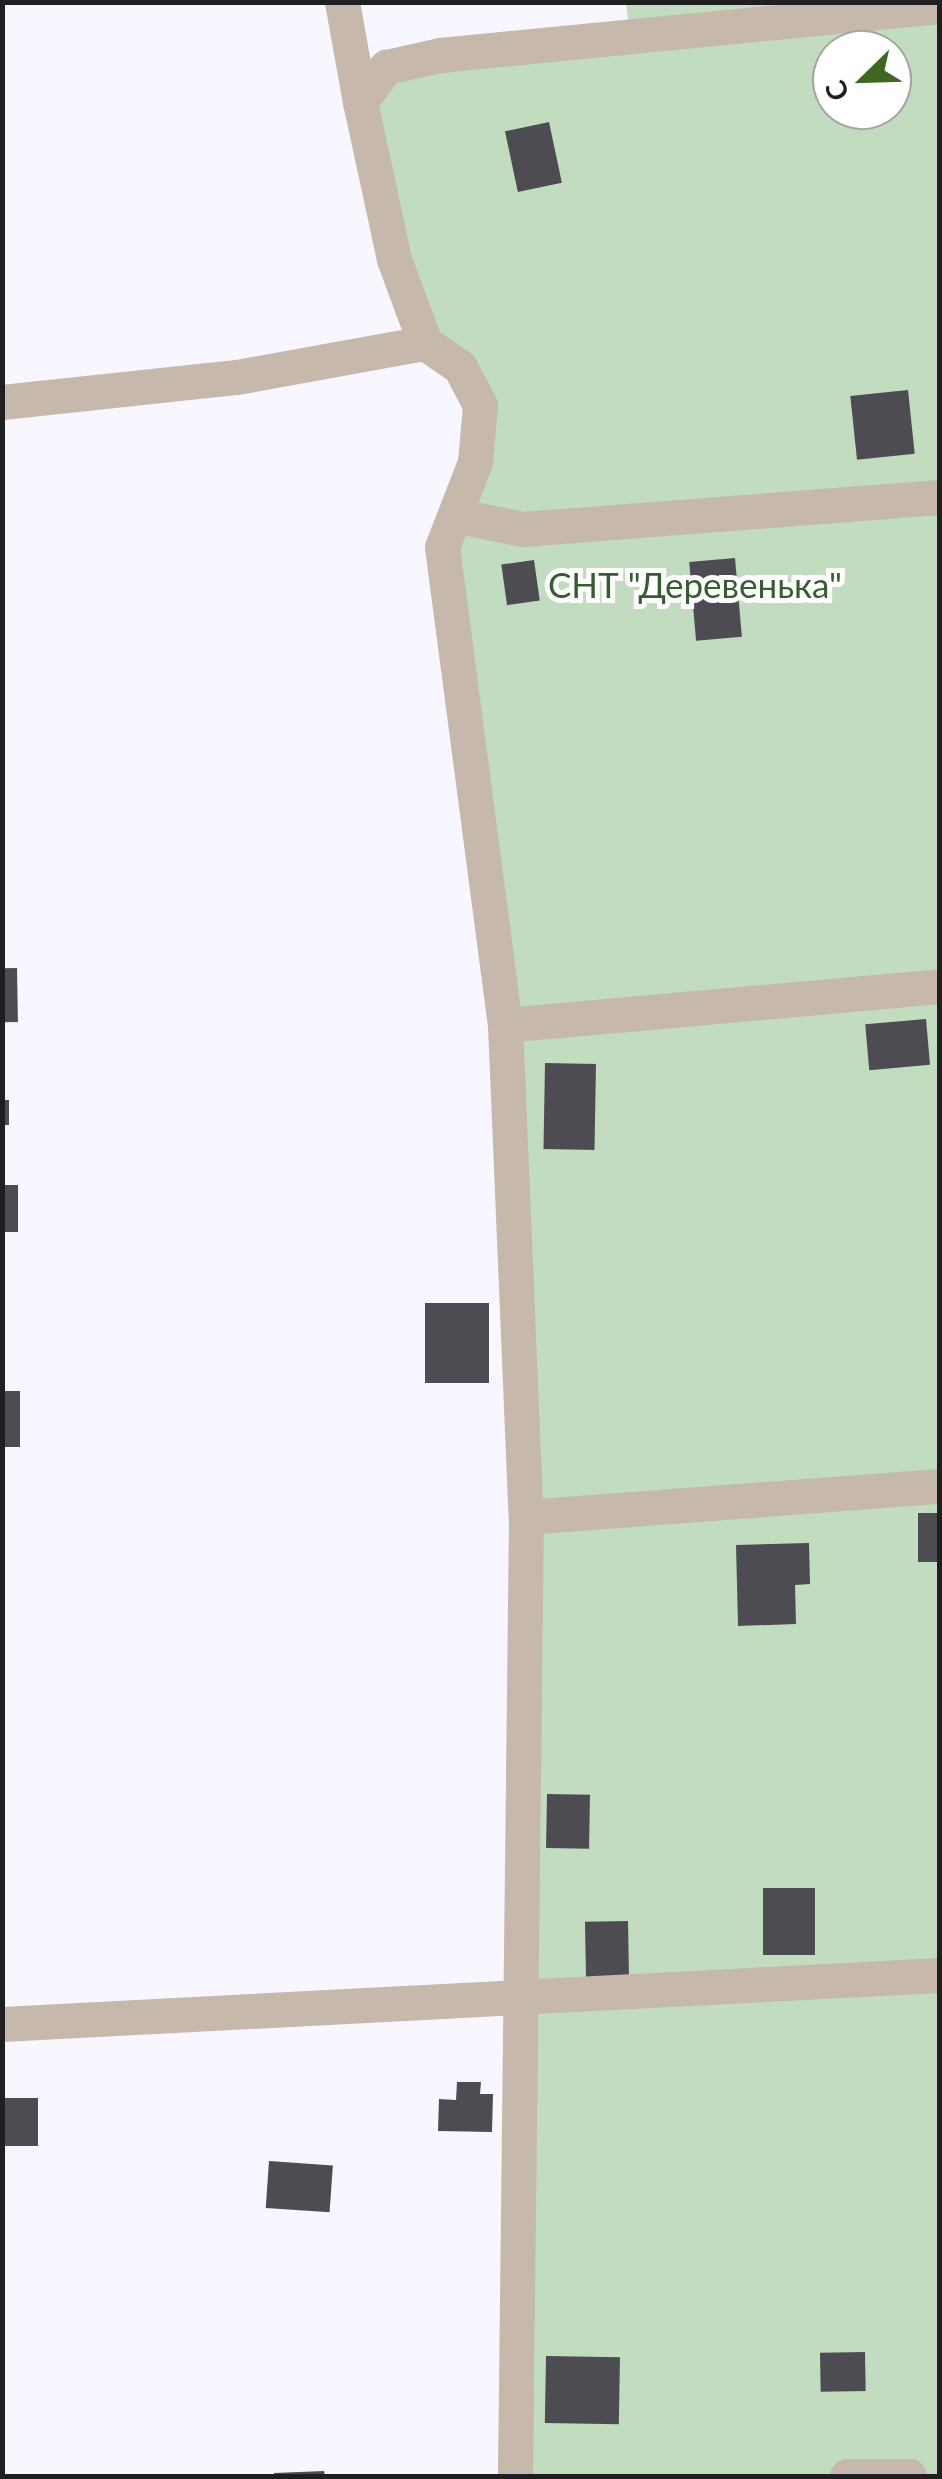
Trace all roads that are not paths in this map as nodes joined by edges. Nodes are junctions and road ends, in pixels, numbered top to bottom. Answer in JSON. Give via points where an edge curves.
{"nodes":[{"id":1,"x":342,"y":2,"type":"edge"},
{"id":2,"x":940,"y":6,"type":"edge"},
{"id":3,"x":360,"y":102,"type":"junction"},
{"id":4,"x":426,"y":343,"type":"junction"},
{"id":5,"x":2,"y":402,"type":"edge"},
{"id":6,"x":940,"y":497,"type":"edge"},
{"id":7,"x":459,"y":516,"type":"junction"},
{"id":8,"x":940,"y":986,"type":"edge"},
{"id":9,"x":505,"y":1025,"type":"junction"},
{"id":10,"x":940,"y":1486,"type":"edge"},
{"id":11,"x":526,"y":1517,"type":"junction"},
{"id":12,"x":940,"y":1975,"type":"edge"},
{"id":13,"x":518,"y":2002,"type":"junction"},
{"id":14,"x":2,"y":2024,"type":"edge"},
{"id":15,"x":515,"y":2476,"type":"edge"},
{"id":16,"x":848,"y":2476,"type":"edge"},
{"id":17,"x":909,"y":2476,"type":"edge"}],
"edges":[{"from":1,"to":3,"type":"street"},
{"from":2,"to":3,"type":"street","via":[[440,56],[386,67]]},
{"from":3,"to":4,"type":"street","via":[[390,242]]},
{"from":4,"to":5,"type":"street","via":[[237,377]]},
{"from":4,"to":7,"type":"street","via":[[460,367],[480,405],[475,462]]},
{"from":6,"to":7,"type":"street","via":[[523,528]]},
{"from":7,"to":9,"type":"street","via":[[442,547]]},
{"from":8,"to":9,"type":"street"},
{"from":9,"to":11,"type":"street"},
{"from":10,"to":11,"type":"street"},
{"from":11,"to":13,"type":"street"},
{"from":12,"to":13,"type":"street"},
{"from":13,"to":14,"type":"street"},
{"from":13,"to":15,"type":"street"},
{"from":16,"to":17,"type":"street"}]}
